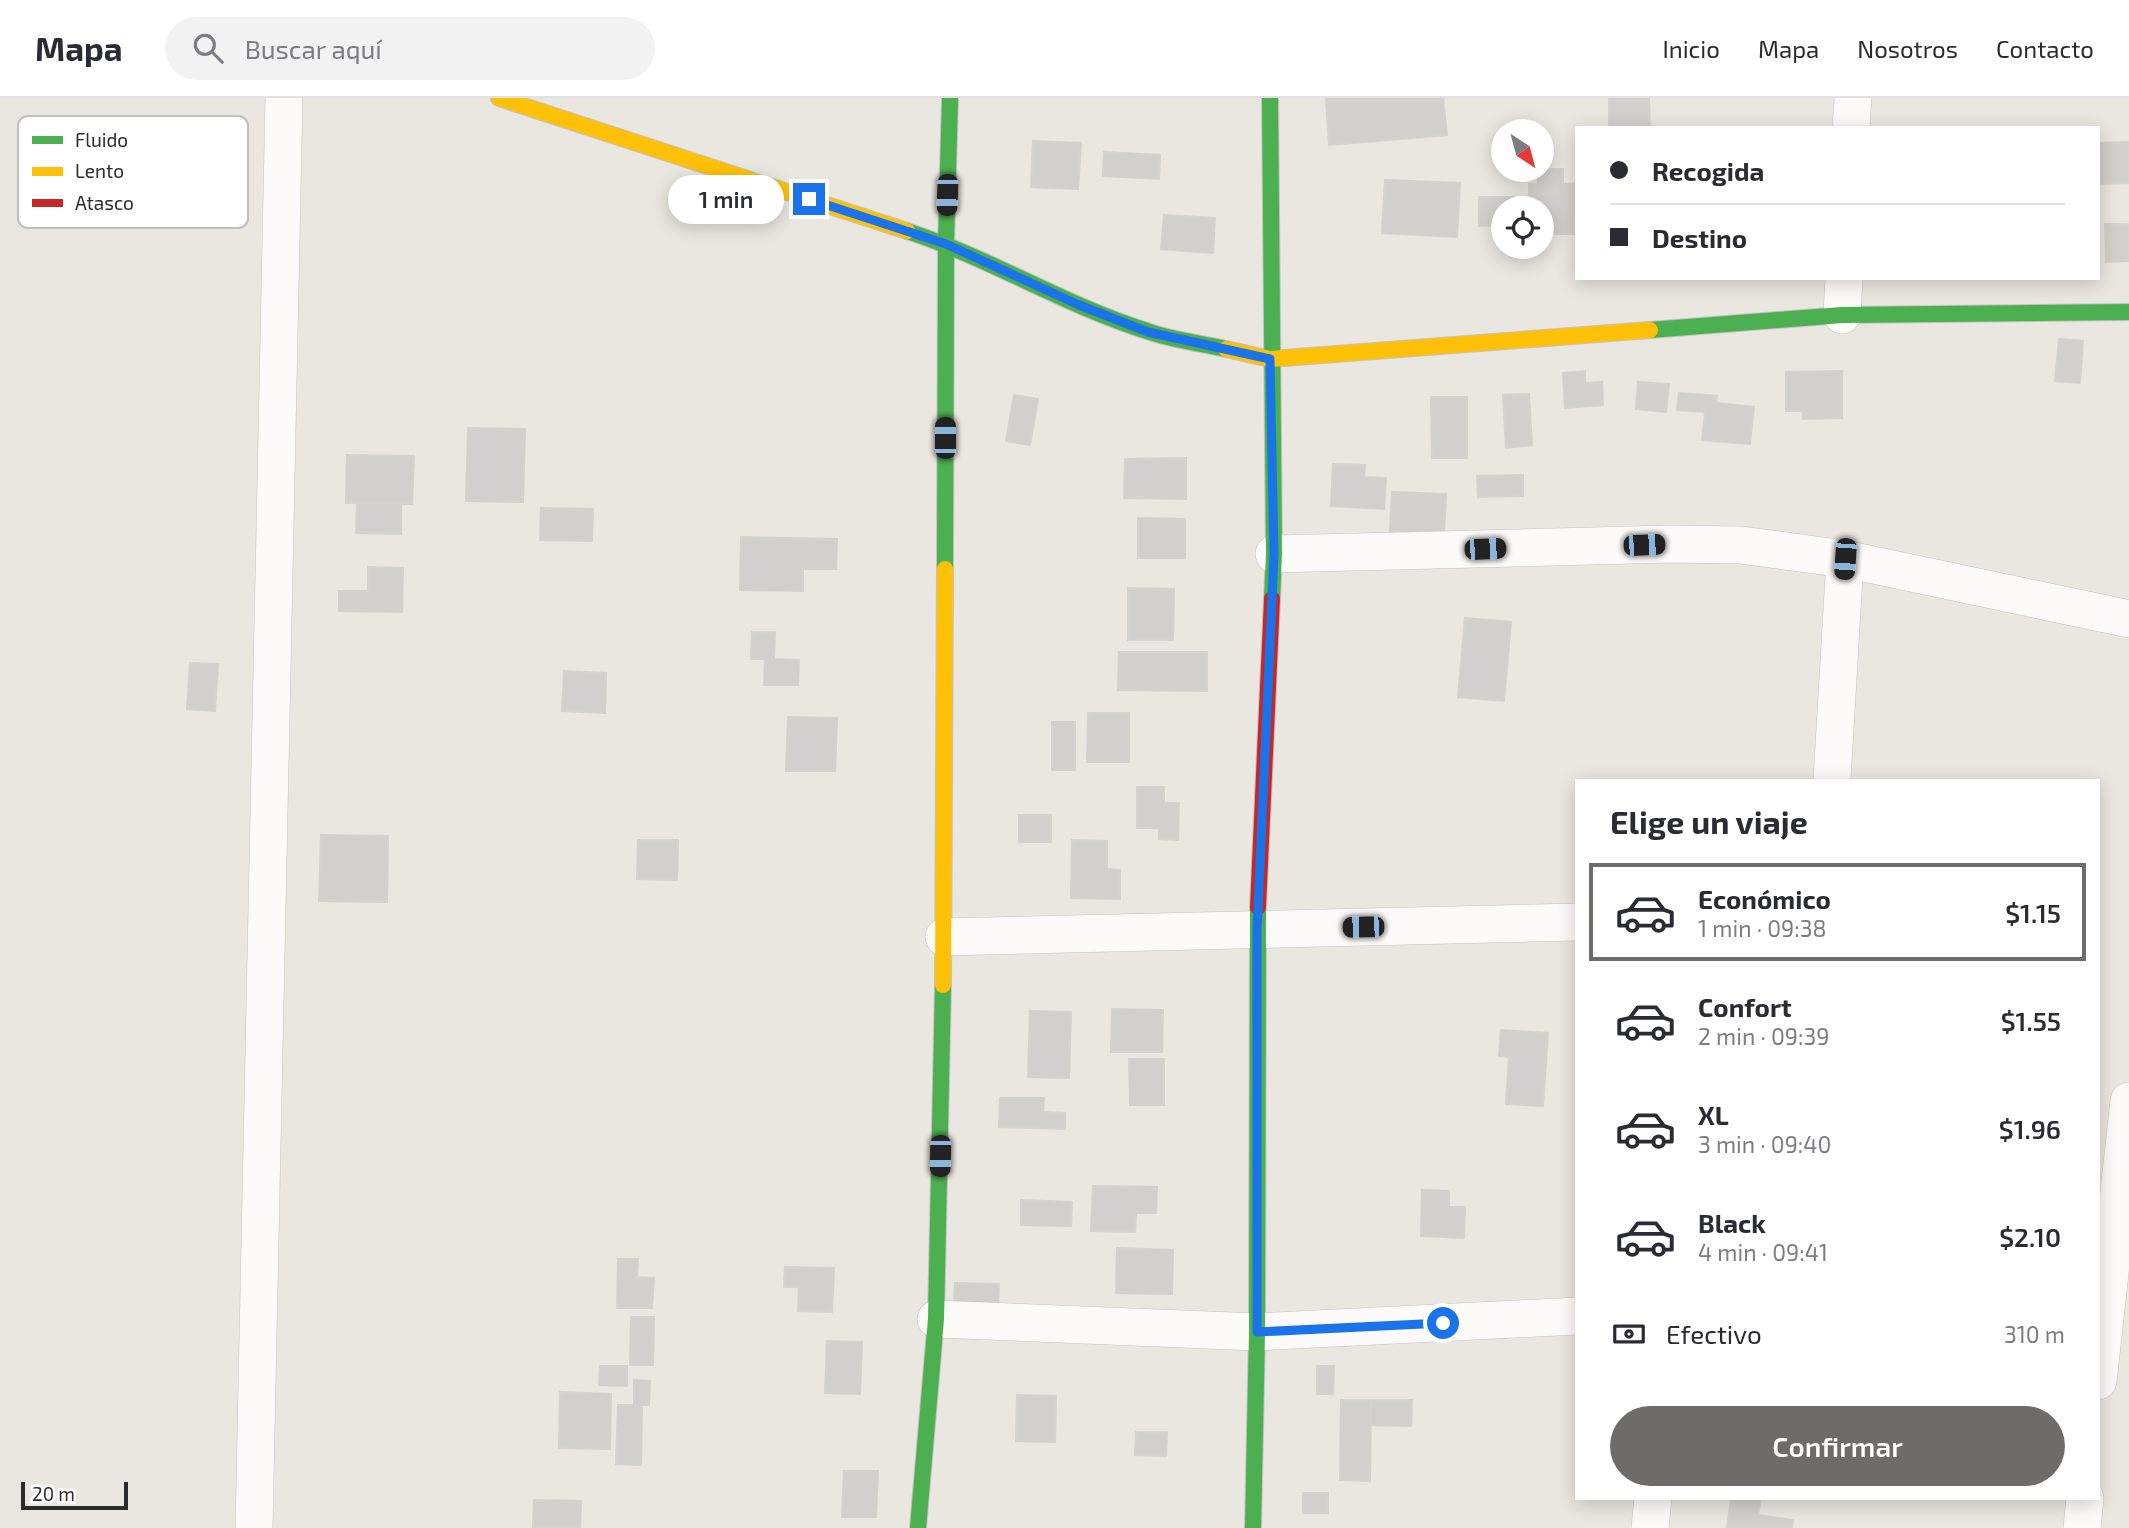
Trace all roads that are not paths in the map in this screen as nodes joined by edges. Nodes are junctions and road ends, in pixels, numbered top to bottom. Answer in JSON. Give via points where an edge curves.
{"nodes":[{"id":1,"x":284,"y":98,"type":"edge"},
{"id":2,"x":499,"y":98,"type":"edge"},
{"id":3,"x":950,"y":98,"type":"edge"},
{"id":4,"x":1270,"y":98,"type":"edge"},
{"id":5,"x":1853,"y":98,"type":"edge"},
{"id":6,"x":1852,"y":126,"type":"edge"},
{"id":7,"x":946,"y":244,"type":"junction"},
{"id":8,"x":1844,"y":280,"type":"edge"},
{"id":9,"x":2129,"y":312,"type":"edge"},
{"id":10,"x":1842,"y":315,"type":"junction"},
{"id":11,"x":1270,"y":359,"type":"junction"},
{"id":12,"x":1274,"y":554,"type":"junction"},
{"id":13,"x":1845,"y":559,"type":"junction"},
{"id":14,"x":2129,"y":619,"type":"edge"},
{"id":15,"x":1832,"y":779,"type":"edge"},
{"id":16,"x":1575,"y":922,"type":"edge"},
{"id":17,"x":1257,"y":930,"type":"junction"},
{"id":18,"x":944,"y":937,"type":"junction"},
{"id":19,"x":2129,"y":1101,"type":"edge"},
{"id":20,"x":1575,"y":1316,"type":"edge"},
{"id":21,"x":936,"y":1320,"type":"junction"},
{"id":22,"x":1257,"y":1332,"type":"junction"},
{"id":23,"x":2100,"y":1363,"type":"edge"},
{"id":24,"x":1653,"y":1500,"type":"edge"},
{"id":25,"x":2085,"y":1500,"type":"edge"},
{"id":26,"x":254,"y":1528,"type":"edge"},
{"id":27,"x":918,"y":1528,"type":"edge"},
{"id":28,"x":1253,"y":1528,"type":"edge"},
{"id":29,"x":1650,"y":1528,"type":"edge"},
{"id":30,"x":2082,"y":1528,"type":"edge"}],
"edges":[{"from":1,"to":26,"type":"street"},
{"from":2,"to":7,"type":"street"},
{"from":3,"to":7,"type":"street"},
{"from":4,"to":11,"type":"street"},
{"from":5,"to":6,"type":"street"},
{"from":7,"to":11,"type":"street","via":[[1148,332]]},
{"from":7,"to":18,"type":"street"},
{"from":8,"to":10,"type":"street"},
{"from":9,"to":10,"type":"street"},
{"from":10,"to":11,"type":"street"},
{"from":11,"to":12,"type":"street"},
{"from":12,"to":13,"type":"street","via":[[1729,545]]},
{"from":12,"to":17,"type":"street"},
{"from":13,"to":14,"type":"street"},
{"from":13,"to":15,"type":"street"},
{"from":16,"to":17,"type":"street"},
{"from":17,"to":18,"type":"street"},
{"from":17,"to":22,"type":"street"},
{"from":18,"to":21,"type":"street"},
{"from":19,"to":23,"type":"street"},
{"from":20,"to":22,"type":"street"},
{"from":21,"to":22,"type":"street"},
{"from":21,"to":27,"type":"street"},
{"from":22,"to":28,"type":"street"},
{"from":24,"to":29,"type":"street"},
{"from":25,"to":30,"type":"street"}]}
